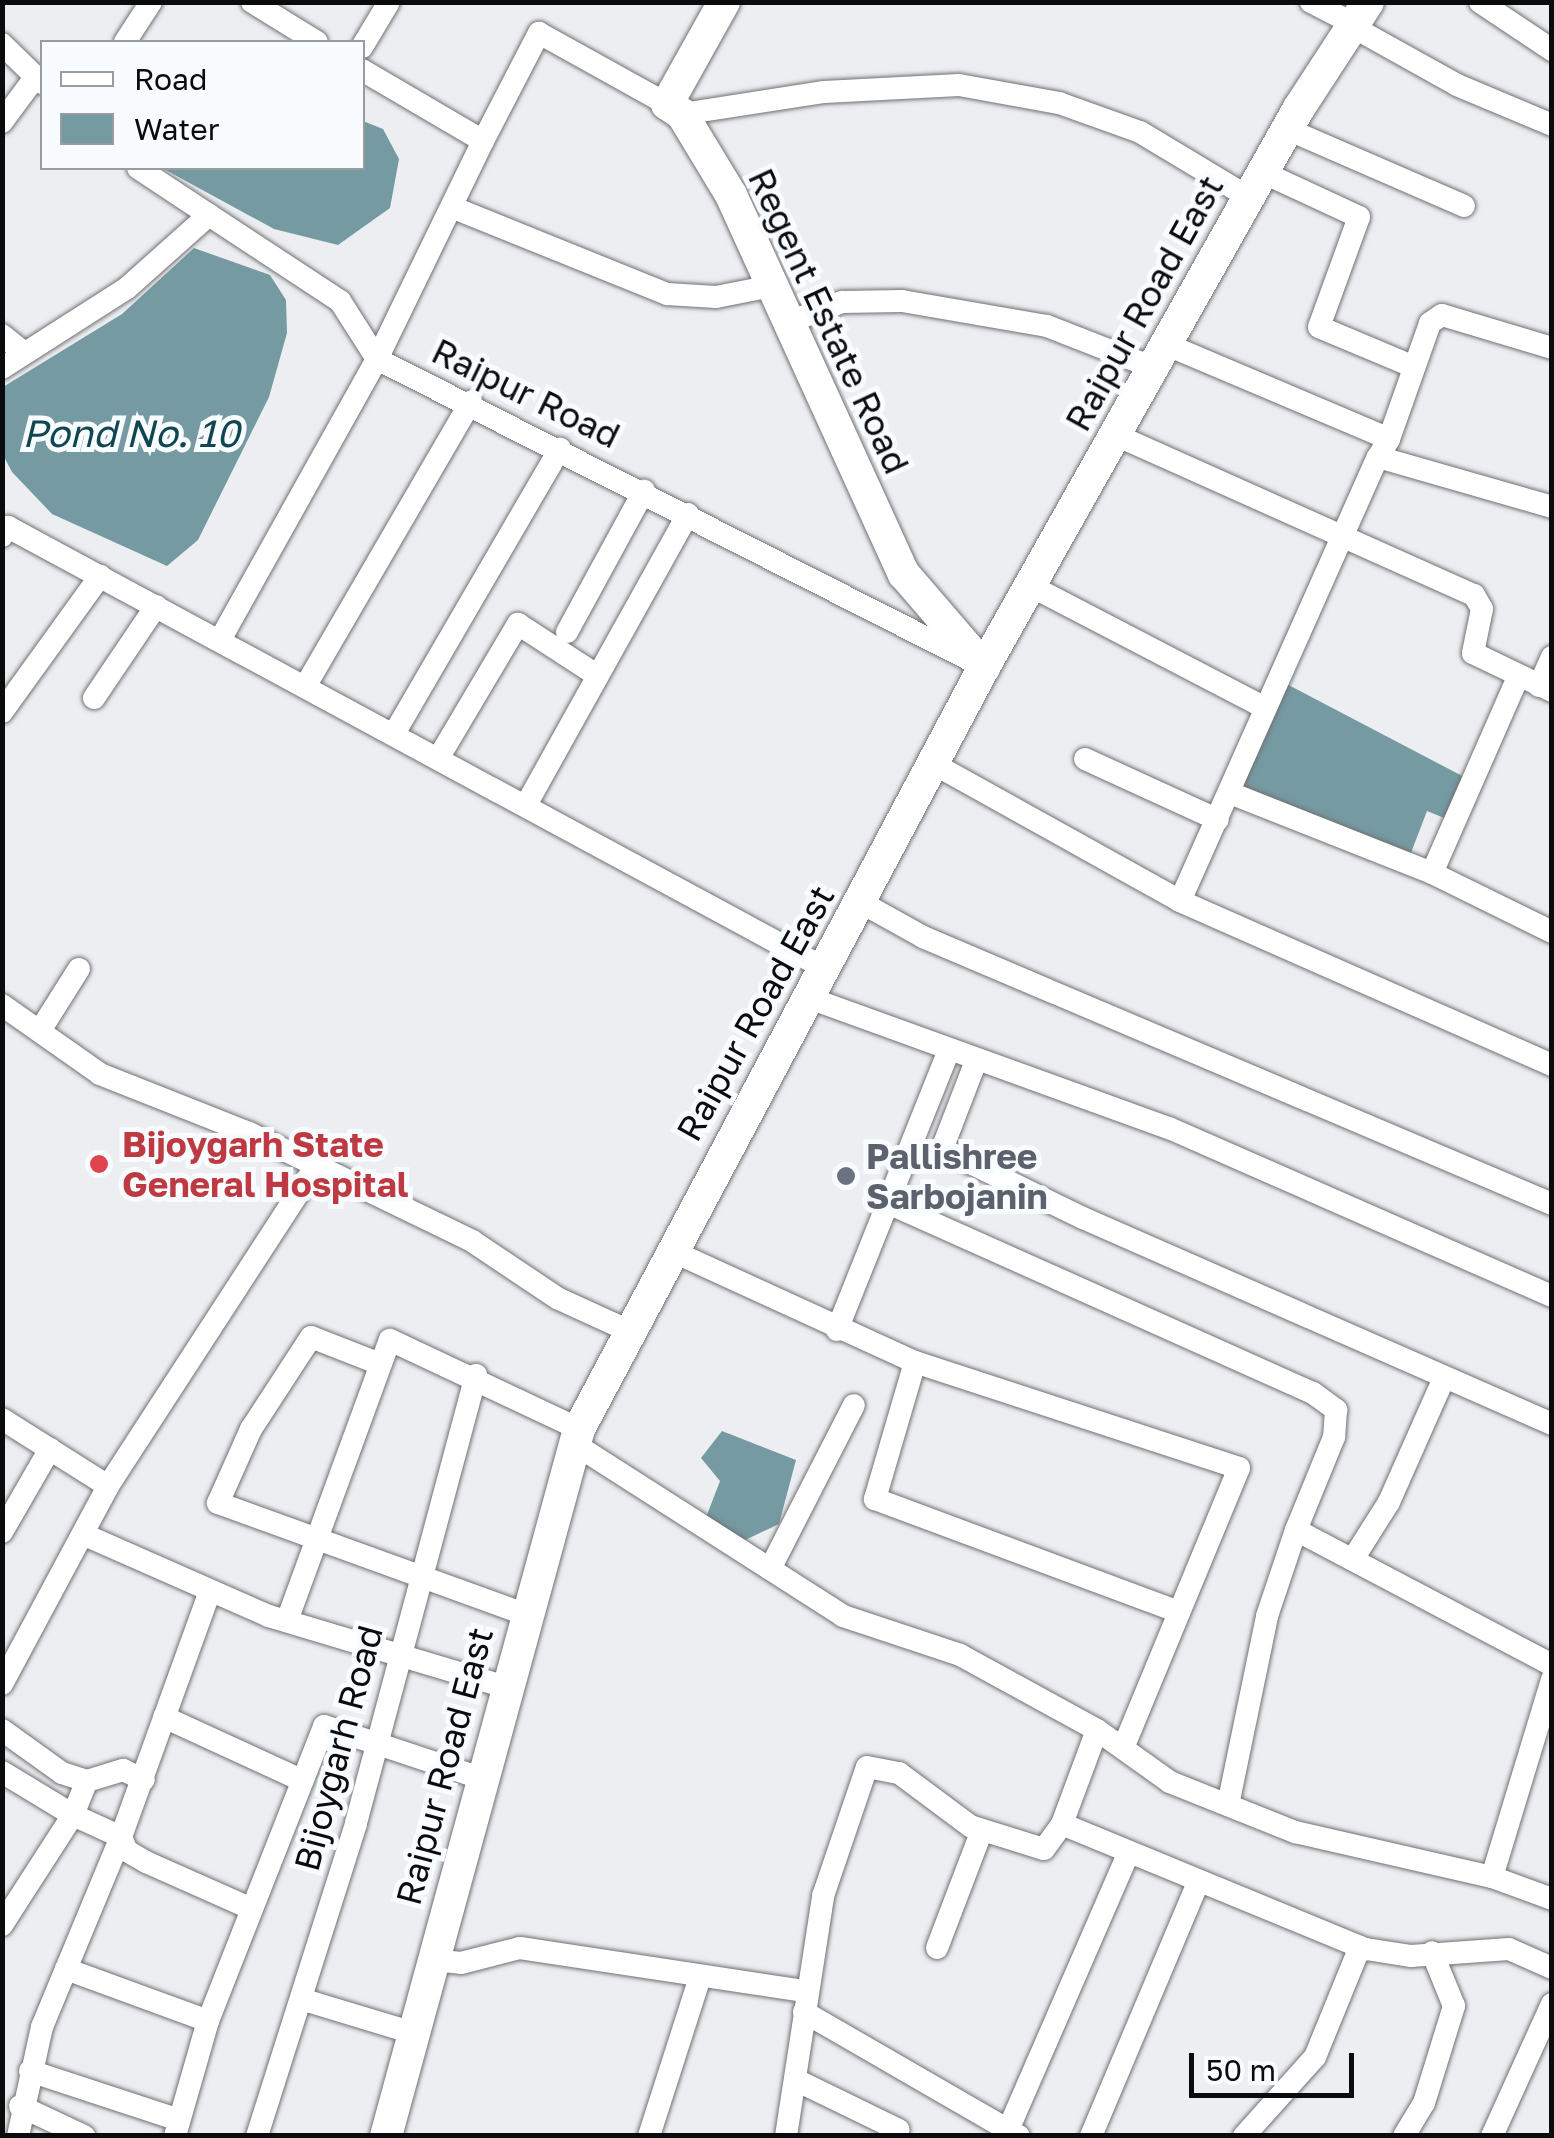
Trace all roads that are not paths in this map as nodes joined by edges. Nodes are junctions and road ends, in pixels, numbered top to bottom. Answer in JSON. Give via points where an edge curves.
{"nodes":[{"id":1,"x":151,"y":2,"type":"edge"},
{"id":2,"x":252,"y":2,"type":"edge"},
{"id":3,"x":389,"y":2,"type":"edge"},
{"id":4,"x":724,"y":2,"type":"edge"},
{"id":5,"x":1311,"y":2,"type":"edge"},
{"id":6,"x":1480,"y":2,"type":"edge"},
{"id":7,"x":1358,"y":18,"type":"edge"},
{"id":8,"x":126,"y":40,"type":"edge"},
{"id":9,"x":315,"y":40,"type":"edge"},
{"id":10,"x":365,"y":41,"type":"edge"},
{"id":11,"x":2,"y":44,"type":"edge"},
{"id":12,"x":1552,"y":50,"type":"edge"},
{"id":13,"x":365,"y":72,"type":"edge"},
{"id":14,"x":39,"y":80,"type":"edge"},
{"id":15,"x":674,"y":109,"type":"junction"},
{"id":16,"x":2,"y":122,"type":"edge"},
{"id":17,"x":1552,"y":125,"type":"edge"},
{"id":18,"x":1287,"y":128,"type":"junction"},
{"id":19,"x":483,"y":140,"type":"junction"},
{"id":20,"x":141,"y":170,"type":"edge"},
{"id":21,"x":1255,"y":185,"type":"junction"},
{"id":22,"x":1464,"y":206,"type":"dead end"},
{"id":23,"x":454,"y":208,"type":"junction"},
{"id":24,"x":208,"y":215,"type":"junction"},
{"id":25,"x":772,"y":286,"type":"junction"},
{"id":26,"x":789,"y":322,"type":"junction"},
{"id":27,"x":2,"y":335,"type":"edge"},
{"id":28,"x":1552,"y":348,"type":"edge"},
{"id":29,"x":24,"y":353,"type":"junction"},
{"id":30,"x":1163,"y":358,"type":"junction"},
{"id":31,"x":377,"y":360,"type":"junction"},
{"id":32,"x":1414,"y":367,"type":"junction"},
{"id":33,"x":2,"y":368,"type":"edge"},
{"id":34,"x":472,"y":402,"type":"junction"},
{"id":35,"x":1118,"y":436,"type":"junction"},
{"id":36,"x":560,"y":448,"type":"junction"},
{"id":37,"x":1384,"y":448,"type":"junction"},
{"id":38,"x":644,"y":491,"type":"junction"},
{"id":39,"x":1552,"y":506,"type":"edge"},
{"id":40,"x":688,"y":514,"type":"junction"},
{"id":41,"x":4,"y":529,"type":"edge"},
{"id":42,"x":1338,"y":536,"type":"junction"},
{"id":43,"x":100,"y":576,"type":"junction"},
{"id":44,"x":1030,"y":586,"type":"junction"},
{"id":45,"x":156,"y":606,"type":"junction"},
{"id":46,"x":567,"y":632,"type":"dead end"},
{"id":47,"x":220,"y":640,"type":"junction"},
{"id":48,"x":1552,"y":657,"type":"edge"},
{"id":49,"x":984,"y":668,"type":"junction"},
{"id":50,"x":598,"y":676,"type":"junction"},
{"id":51,"x":1518,"y":676,"type":"junction"},
{"id":52,"x":306,"y":685,"type":"junction"},
{"id":53,"x":1546,"y":689,"type":"edge"},
{"id":54,"x":94,"y":698,"type":"dead end"},
{"id":55,"x":1265,"y":708,"type":"junction"},
{"id":56,"x":2,"y":712,"type":"edge"},
{"id":57,"x":394,"y":732,"type":"junction"},
{"id":58,"x":439,"y":757,"type":"junction"},
{"id":59,"x":1084,"y":759,"type":"dead end"},
{"id":60,"x":934,"y":764,"type":"junction"},
{"id":61,"x":1230,"y":793,"type":"junction"},
{"id":62,"x":526,"y":805,"type":"junction"},
{"id":63,"x":1218,"y":820,"type":"junction"},
{"id":64,"x":1432,"y":873,"type":"junction"},
{"id":65,"x":1180,"y":900,"type":"junction"},
{"id":66,"x":862,"y":903,"type":"junction"},
{"id":67,"x":1552,"y":932,"type":"edge"},
{"id":68,"x":79,"y":970,"type":"dead end"},
{"id":69,"x":828,"y":970,"type":"junction"},
{"id":70,"x":812,"y":999,"type":"junction"},
{"id":71,"x":2,"y":1005,"type":"edge"},
{"id":72,"x":40,"y":1028,"type":"junction"},
{"id":73,"x":948,"y":1052,"type":"junction"},
{"id":74,"x":976,"y":1061,"type":"junction"},
{"id":75,"x":1552,"y":1064,"type":"edge"},
{"id":76,"x":316,"y":1166,"type":"junction"},
{"id":77,"x":888,"y":1203,"type":"junction"},
{"id":78,"x":1552,"y":1204,"type":"edge"},
{"id":79,"x":670,"y":1250,"type":"junction"},
{"id":80,"x":1552,"y":1296,"type":"edge"},
{"id":81,"x":627,"y":1330,"type":"junction"},
{"id":82,"x":837,"y":1330,"type":"junction"},
{"id":83,"x":915,"y":1362,"type":"junction"},
{"id":84,"x":380,"y":1364,"type":"junction"},
{"id":85,"x":476,"y":1375,"type":"junction"},
{"id":86,"x":1444,"y":1378,"type":"junction"},
{"id":87,"x":854,"y":1406,"type":"dead end"},
{"id":88,"x":2,"y":1419,"type":"edge"},
{"id":89,"x":1552,"y":1424,"type":"edge"},
{"id":90,"x":576,"y":1436,"type":"junction"},
{"id":91,"x":50,"y":1449,"type":"junction"},
{"id":92,"x":108,"y":1486,"type":"junction"},
{"id":93,"x":1296,"y":1530,"type":"junction"},
{"id":94,"x":2,"y":1532,"type":"edge"},
{"id":95,"x":85,"y":1535,"type":"junction"},
{"id":96,"x":314,"y":1539,"type":"junction"},
{"id":97,"x":1353,"y":1559,"type":"junction"},
{"id":98,"x":770,"y":1569,"type":"junction"},
{"id":99,"x":420,"y":1575,"type":"junction"},
{"id":100,"x":209,"y":1594,"type":"junction"},
{"id":101,"x":1179,"y":1612,"type":"junction"},
{"id":102,"x":528,"y":1614,"type":"junction"},
{"id":103,"x":288,"y":1618,"type":"junction"},
{"id":104,"x":398,"y":1659,"type":"junction"},
{"id":105,"x":1552,"y":1665,"type":"edge"},
{"id":106,"x":1552,"y":1679,"type":"edge"},
{"id":107,"x":2,"y":1684,"type":"edge"},
{"id":108,"x":506,"y":1687,"type":"junction"},
{"id":109,"x":164,"y":1716,"type":"junction"},
{"id":110,"x":2,"y":1730,"type":"edge"},
{"id":111,"x":1097,"y":1730,"type":"junction"},
{"id":112,"x":377,"y":1748,"type":"junction"},
{"id":113,"x":1122,"y":1748,"type":"junction"},
{"id":114,"x":2,"y":1772,"type":"edge"},
{"id":115,"x":483,"y":1779,"type":"junction"},
{"id":116,"x":88,"y":1780,"type":"junction"},
{"id":117,"x":144,"y":1780,"type":"junction"},
{"id":118,"x":301,"y":1780,"type":"junction"},
{"id":119,"x":1228,"y":1805,"type":"junction"},
{"id":120,"x":73,"y":1815,"type":"junction"},
{"id":121,"x":1062,"y":1824,"type":"junction"},
{"id":122,"x":982,"y":1830,"type":"junction"},
{"id":123,"x":122,"y":1837,"type":"junction"},
{"id":124,"x":1130,"y":1852,"type":"junction"},
{"id":125,"x":1492,"y":1877,"type":"junction"},
{"id":126,"x":1198,"y":1883,"type":"junction"},
{"id":127,"x":1552,"y":1899,"type":"edge"},
{"id":128,"x":250,"y":1908,"type":"junction"},
{"id":129,"x":2,"y":1926,"type":"edge"},
{"id":130,"x":1360,"y":1947,"type":"junction"},
{"id":131,"x":938,"y":1948,"type":"dead end"},
{"id":132,"x":1432,"y":1952,"type":"junction"},
{"id":133,"x":432,"y":1960,"type":"junction"},
{"id":134,"x":1549,"y":1961,"type":"edge"},
{"id":135,"x":66,"y":1970,"type":"junction"},
{"id":136,"x":698,"y":1980,"type":"junction"},
{"id":137,"x":304,"y":2000,"type":"junction"},
{"id":138,"x":805,"y":2001,"type":"junction"},
{"id":139,"x":1552,"y":2004,"type":"edge"},
{"id":140,"x":208,"y":2022,"type":"junction"},
{"id":141,"x":413,"y":2033,"type":"junction"},
{"id":142,"x":30,"y":2071,"type":"junction"},
{"id":143,"x":796,"y":2080,"type":"junction"},
{"id":144,"x":20,"y":2106,"type":"junction"},
{"id":145,"x":177,"y":2128,"type":"edge"},
{"id":146,"x":899,"y":2130,"type":"dead end"},
{"id":147,"x":1014,"y":2133,"type":"edge"},
{"id":148,"x":18,"y":2136,"type":"edge"},
{"id":149,"x":84,"y":2136,"type":"edge"},
{"id":150,"x":257,"y":2136,"type":"edge"},
{"id":151,"x":386,"y":2136,"type":"edge"},
{"id":152,"x":649,"y":2136,"type":"edge"},
{"id":153,"x":786,"y":2136,"type":"edge"},
{"id":154,"x":1091,"y":2136,"type":"edge"},
{"id":155,"x":1244,"y":2136,"type":"edge"},
{"id":156,"x":1404,"y":2136,"type":"edge"},
{"id":157,"x":1492,"y":2136,"type":"edge"}],
"edges":[{"from":1,"to":8,"type":"street"},
{"from":2,"to":9,"type":"street"},
{"from":3,"to":10,"type":"street"},
{"from":4,"to":15,"type":"street"},
{"from":5,"to":7,"type":"street"},
{"from":6,"to":12,"type":"street"},
{"from":7,"to":17,"type":"street"},
{"from":7,"to":18,"type":"street","name":"Raipur Road East"},
{"from":11,"to":14,"type":"street"},
{"from":13,"to":19,"type":"street"},
{"from":14,"to":16,"type":"street"},
{"from":15,"to":19,"type":"street","name":"Raipur Road","via":[[539,33]]},
{"from":15,"to":21,"type":"street","via":[[959,85],[1060,103]]},
{"from":15,"to":25,"type":"street","name":"Regent Estate Road"},
{"from":18,"to":21,"type":"street","name":"Raipur Road East"},
{"from":18,"to":22,"type":"street"},
{"from":19,"to":23,"type":"street","name":"Raipur Road"},
{"from":20,"to":24,"type":"street"},
{"from":21,"to":30,"type":"street","name":"Raipur Road East"},
{"from":21,"to":32,"type":"street","via":[[1359,218],[1320,327]]},
{"from":23,"to":25,"type":"street","via":[[666,294],[716,297]]},
{"from":23,"to":31,"type":"street","name":"Raipur Road"},
{"from":24,"to":29,"type":"street","via":[[127,288]]},
{"from":24,"to":31,"type":"street","via":[[340,301]]},
{"from":25,"to":26,"type":"street","name":"Regent Estate Road"},
{"from":26,"to":30,"type":"street","via":[[842,302],[951,307]]},
{"from":26,"to":49,"type":"street","name":"Regent Estate Road","via":[[904,574]]},
{"from":27,"to":29,"type":"street"},
{"from":28,"to":32,"type":"street","via":[[1442,315],[1430,323]]},
{"from":29,"to":33,"type":"street"},
{"from":30,"to":35,"type":"street","name":"Raipur Road East"},
{"from":30,"to":37,"type":"street"},
{"from":31,"to":34,"type":"street","name":"Raipur Road"},
{"from":31,"to":47,"type":"street"},
{"from":32,"to":37,"type":"street"},
{"from":34,"to":36,"type":"street","name":"Raipur Road"},
{"from":34,"to":52,"type":"street"},
{"from":35,"to":42,"type":"street"},
{"from":35,"to":44,"type":"street","name":"Raipur Road East"},
{"from":36,"to":38,"type":"street","name":"Raipur Road"},
{"from":36,"to":57,"type":"street"},
{"from":37,"to":39,"type":"street"},
{"from":37,"to":42,"type":"street"},
{"from":38,"to":40,"type":"street","name":"Raipur Road"},
{"from":38,"to":46,"type":"street"},
{"from":40,"to":49,"type":"street","name":"Raipur Road"},
{"from":40,"to":50,"type":"street"},
{"from":41,"to":43,"type":"street"},
{"from":42,"to":51,"type":"street","via":[[1474,594],[1482,609],[1473,653]]},
{"from":42,"to":55,"type":"street"},
{"from":43,"to":45,"type":"street"},
{"from":43,"to":56,"type":"street"},
{"from":44,"to":49,"type":"street","name":"Raipur Road East"},
{"from":44,"to":55,"type":"street"},
{"from":45,"to":47,"type":"street"},
{"from":45,"to":54,"type":"street"},
{"from":47,"to":52,"type":"street"},
{"from":48,"to":53,"type":"street"},
{"from":49,"to":60,"type":"street","name":"Raipur Road East"},
{"from":50,"to":58,"type":"street","via":[[518,624]]},
{"from":50,"to":62,"type":"street"},
{"from":51,"to":53,"type":"street"},
{"from":51,"to":64,"type":"street"},
{"from":52,"to":57,"type":"street"},
{"from":55,"to":61,"type":"street"},
{"from":57,"to":58,"type":"street"},
{"from":58,"to":62,"type":"street"},
{"from":59,"to":63,"type":"street"},
{"from":60,"to":65,"type":"street"},
{"from":60,"to":66,"type":"street","name":"Raipur Road East"},
{"from":61,"to":63,"type":"street"},
{"from":61,"to":64,"type":"street"},
{"from":62,"to":69,"type":"street"},
{"from":63,"to":65,"type":"street"},
{"from":64,"to":67,"type":"street"},
{"from":65,"to":75,"type":"street"},
{"from":66,"to":69,"type":"street","name":"Raipur Road East"},
{"from":66,"to":78,"type":"street","via":[[923,937]]},
{"from":68,"to":72,"type":"street"},
{"from":69,"to":70,"type":"street","name":"Raipur Road East"},
{"from":70,"to":73,"type":"street"},
{"from":70,"to":79,"type":"street","name":"Raipur Road East"},
{"from":71,"to":72,"type":"street"},
{"from":72,"to":76,"type":"street","via":[[149,1099]]},
{"from":73,"to":74,"type":"street"},
{"from":73,"to":77,"type":"street"},
{"from":74,"to":80,"type":"street","via":[[1237,1155]]},
{"from":74,"to":86,"type":"street","via":[[942,1148]]},
{"from":76,"to":81,"type":"street","via":[[472,1241],[557,1298]]},
{"from":76,"to":92,"type":"street"},
{"from":77,"to":82,"type":"street"},
{"from":77,"to":93,"type":"street","via":[[1336,1410]]},
{"from":79,"to":81,"type":"street","name":"Raipur Road East"},
{"from":79,"to":82,"type":"street"},
{"from":81,"to":90,"type":"street","name":"Raipur Road East"},
{"from":82,"to":83,"type":"street"},
{"from":83,"to":101,"type":"street","via":[[875,1499]]},
{"from":83,"to":101,"type":"street","via":[[1238,1468]]},
{"from":84,"to":85,"type":"street","via":[[390,1340]]},
{"from":84,"to":96,"type":"street"},
{"from":84,"to":96,"type":"street","via":[[311,1336],[251,1429],[218,1503]]},
{"from":85,"to":90,"type":"street"},
{"from":85,"to":99,"type":"street","name":"Bijoygarh Road"},
{"from":86,"to":89,"type":"street"},
{"from":86,"to":97,"type":"street","via":[[1389,1502]]},
{"from":87,"to":98,"type":"street"},
{"from":88,"to":91,"type":"street"},
{"from":90,"to":98,"type":"street"},
{"from":90,"to":102,"type":"street","name":"Raipur Road East"},
{"from":91,"to":92,"type":"street"},
{"from":91,"to":94,"type":"street"},
{"from":92,"to":95,"type":"street"},
{"from":93,"to":97,"type":"street"},
{"from":93,"to":119,"type":"street","via":[[1267,1616]]},
{"from":95,"to":100,"type":"street"},
{"from":95,"to":107,"type":"street"},
{"from":96,"to":99,"type":"street"},
{"from":96,"to":103,"type":"street"},
{"from":97,"to":105,"type":"street"},
{"from":98,"to":111,"type":"street","via":[[843,1616],[960,1656]]},
{"from":99,"to":102,"type":"street"},
{"from":99,"to":104,"type":"street","name":"Bijoygarh Road"},
{"from":100,"to":103,"type":"street"},
{"from":100,"to":109,"type":"street"},
{"from":101,"to":113,"type":"street"},
{"from":102,"to":108,"type":"street","name":"Raipur Road East"},
{"from":103,"to":104,"type":"street"},
{"from":104,"to":108,"type":"street"},
{"from":104,"to":112,"type":"street","name":"Bijoygarh Road"},
{"from":106,"to":125,"type":"street"},
{"from":108,"to":115,"type":"street","name":"Raipur Road East"},
{"from":109,"to":117,"type":"street"},
{"from":109,"to":118,"type":"street"},
{"from":110,"to":116,"type":"street","via":[[62,1773]]},
{"from":111,"to":113,"type":"street"},
{"from":111,"to":121,"type":"street"},
{"from":112,"to":115,"type":"street"},
{"from":112,"to":118,"type":"street","via":[[324,1726]]},
{"from":112,"to":137,"type":"street","name":"Bijoygarh Road"},
{"from":113,"to":119,"type":"street","via":[[1170,1782]]},
{"from":114,"to":120,"type":"street"},
{"from":115,"to":133,"type":"street","name":"Raipur Road East"},
{"from":116,"to":117,"type":"street","via":[[123,1770]]},
{"from":116,"to":120,"type":"street"},
{"from":117,"to":123,"type":"street"},
{"from":118,"to":128,"type":"street"},
{"from":119,"to":125,"type":"street","via":[[1295,1832]]},
{"from":120,"to":123,"type":"street"},
{"from":120,"to":129,"type":"street"},
{"from":121,"to":122,"type":"street","via":[[1044,1849]]},
{"from":121,"to":124,"type":"street"},
{"from":122,"to":131,"type":"street"},
{"from":122,"to":138,"type":"street","via":[[882,1764],[867,1767],[840,1833]]},
{"from":123,"to":128,"type":"street","via":[[127,1852]]},
{"from":123,"to":135,"type":"street"},
{"from":124,"to":126,"type":"street"},
{"from":124,"to":147,"type":"street"},
{"from":125,"to":127,"type":"street"},
{"from":126,"to":130,"type":"street"},
{"from":126,"to":154,"type":"street"},
{"from":128,"to":140,"type":"street"},
{"from":130,"to":132,"type":"street"},
{"from":130,"to":155,"type":"street","via":[[1316,2057],[1296,2087]]},
{"from":132,"to":134,"type":"street","via":[[1508,1949]]},
{"from":132,"to":156,"type":"street","via":[[1454,2006],[1431,2084]]},
{"from":133,"to":136,"type":"street","via":[[461,1963],[520,1948]]},
{"from":133,"to":141,"type":"street","name":"Raipur Road East"},
{"from":135,"to":140,"type":"street"},
{"from":135,"to":142,"type":"street"},
{"from":136,"to":138,"type":"street"},
{"from":136,"to":152,"type":"street"},
{"from":137,"to":141,"type":"street"},
{"from":137,"to":150,"type":"street","name":"Bijoygarh Road"},
{"from":138,"to":143,"type":"street"},
{"from":138,"to":147,"type":"street"},
{"from":139,"to":157,"type":"street"},
{"from":140,"to":145,"type":"street"},
{"from":141,"to":151,"type":"street","name":"Raipur Road East"},
{"from":142,"to":144,"type":"street"},
{"from":142,"to":145,"type":"street"},
{"from":143,"to":146,"type":"street"},
{"from":143,"to":153,"type":"street"},
{"from":144,"to":148,"type":"street"},
{"from":144,"to":149,"type":"street"}]}
